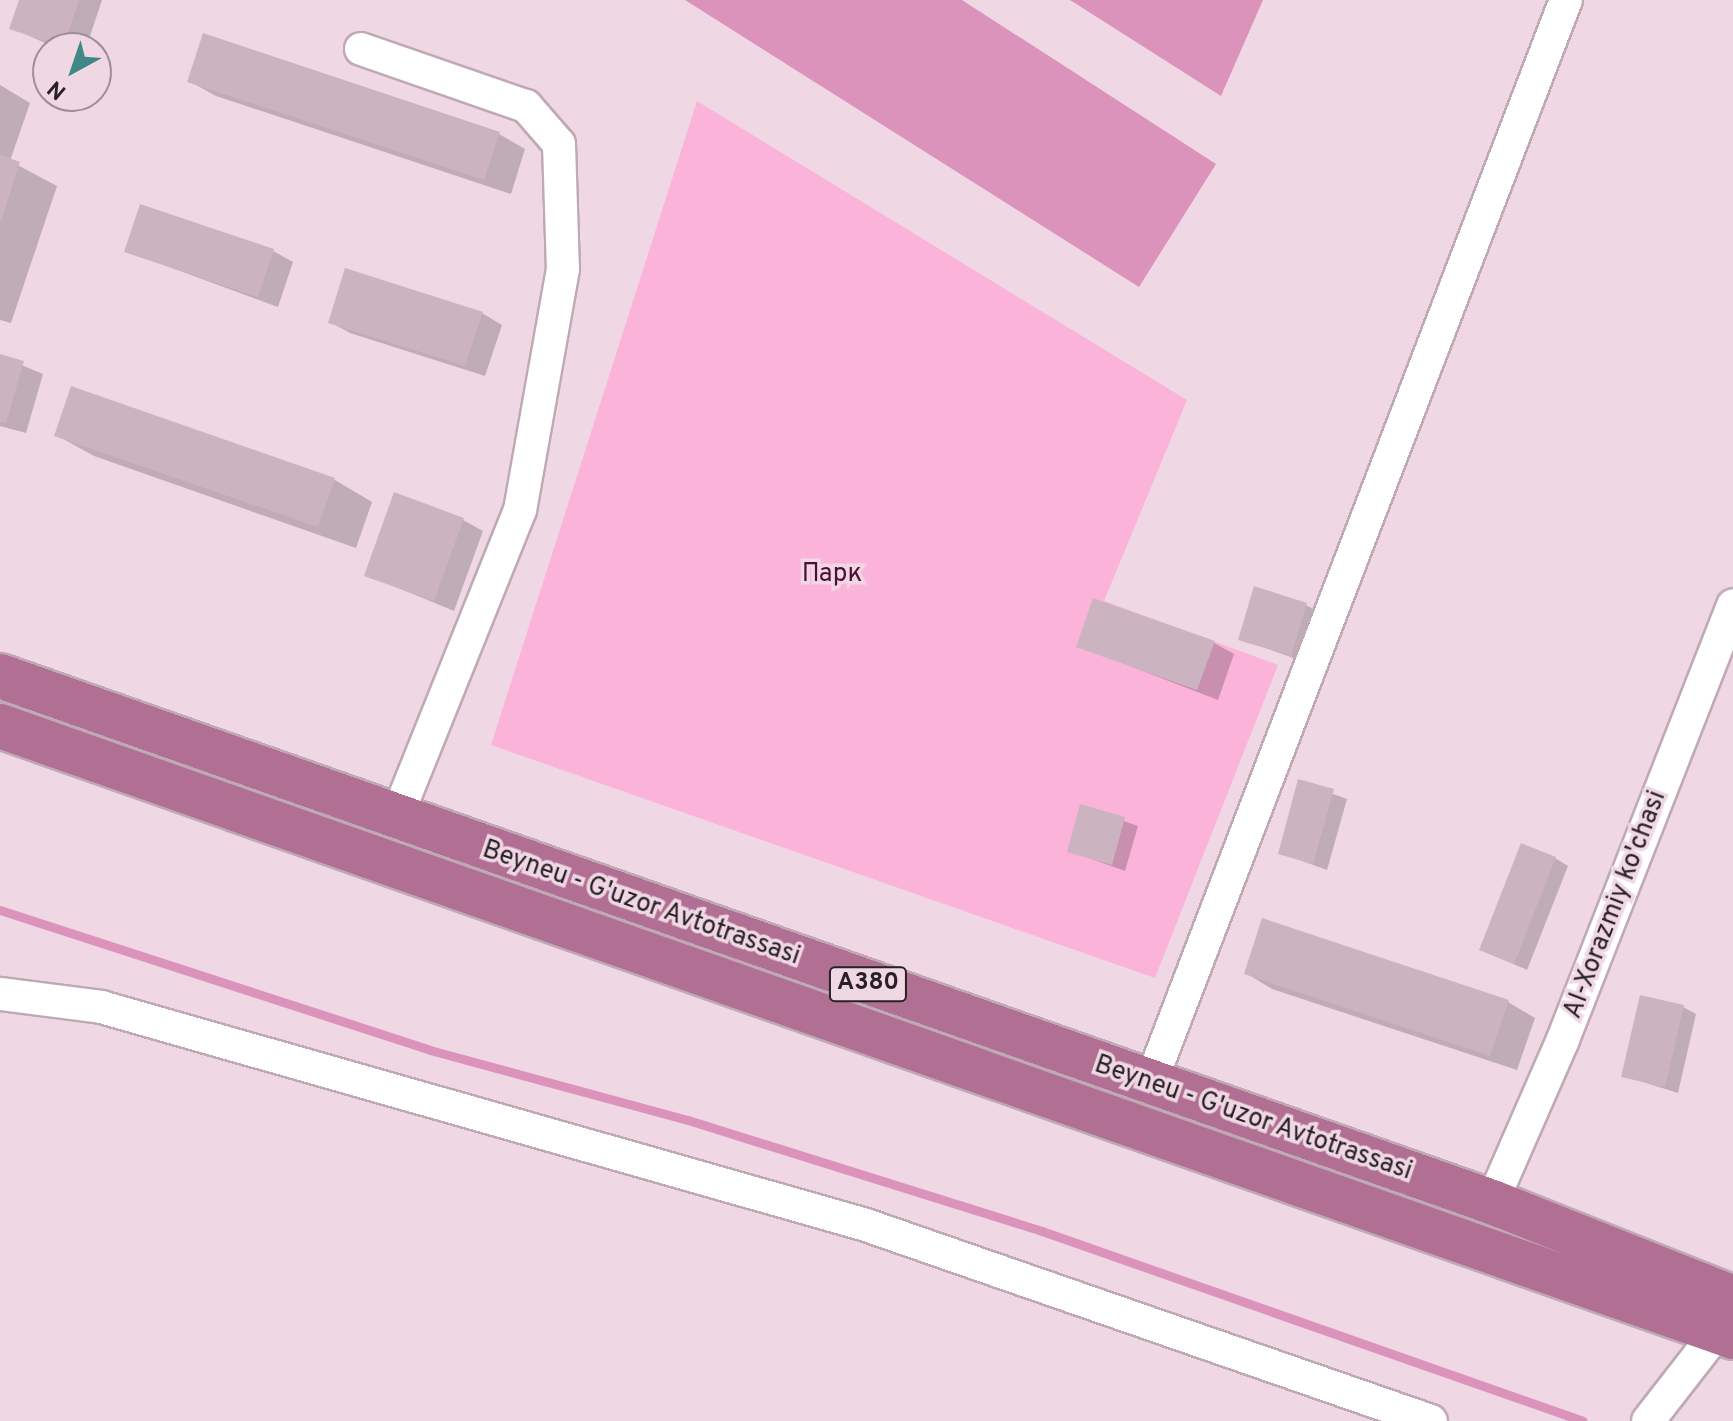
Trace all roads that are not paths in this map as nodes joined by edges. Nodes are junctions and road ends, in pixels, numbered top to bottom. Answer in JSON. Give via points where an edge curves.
{"nodes":[{"id":1,"x":1566,"y":0,"type":"edge"},
{"id":2,"x":361,"y":49,"type":"dead end"},
{"id":3,"x":1730,"y":619,"type":"edge"},
{"id":4,"x":0,"y":676,"type":"edge"},
{"id":5,"x":0,"y":726,"type":"edge"},
{"id":6,"x":396,"y":818,"type":"junction"},
{"id":7,"x":0,"y":994,"type":"edge"},
{"id":8,"x":1150,"y":1084,"type":"junction"},
{"id":9,"x":1492,"y":1202,"type":"junction"},
{"id":10,"x":1728,"y":1322,"type":"edge"},
{"id":11,"x":1657,"y":1409,"type":"edge"},
{"id":12,"x":1431,"y":1421,"type":"edge"}],
"edges":[{"from":1,"to":8,"type":"street"},
{"from":2,"to":6,"type":"street","via":[[526,106],[559,144],[563,269],[520,510]]},
{"from":3,"to":9,"type":"street","name":"Al-Xorazmiy ko'chasi","via":[[1562,1042]]},
{"from":4,"to":6,"type":"highway","name":"Beyneu - G'uzor Avtotrassasi","number":"A380"},
{"from":5,"to":10,"type":"highway","name":"Beyneu - G'uzor Avtotrassasi","number":"A380"},
{"from":6,"to":8,"type":"highway","name":"Beyneu - G'uzor Avtotrassasi","number":"A380"},
{"from":7,"to":12,"type":"street","via":[[101,1007],[863,1224]]},
{"from":8,"to":9,"type":"highway","name":"Beyneu - G'uzor Avtotrassasi","number":"A380"},
{"from":9,"to":10,"type":"highway","name":"Beyneu - G'uzor Avtotrassasi","number":"A380"},
{"from":10,"to":11,"type":"street"}]}
